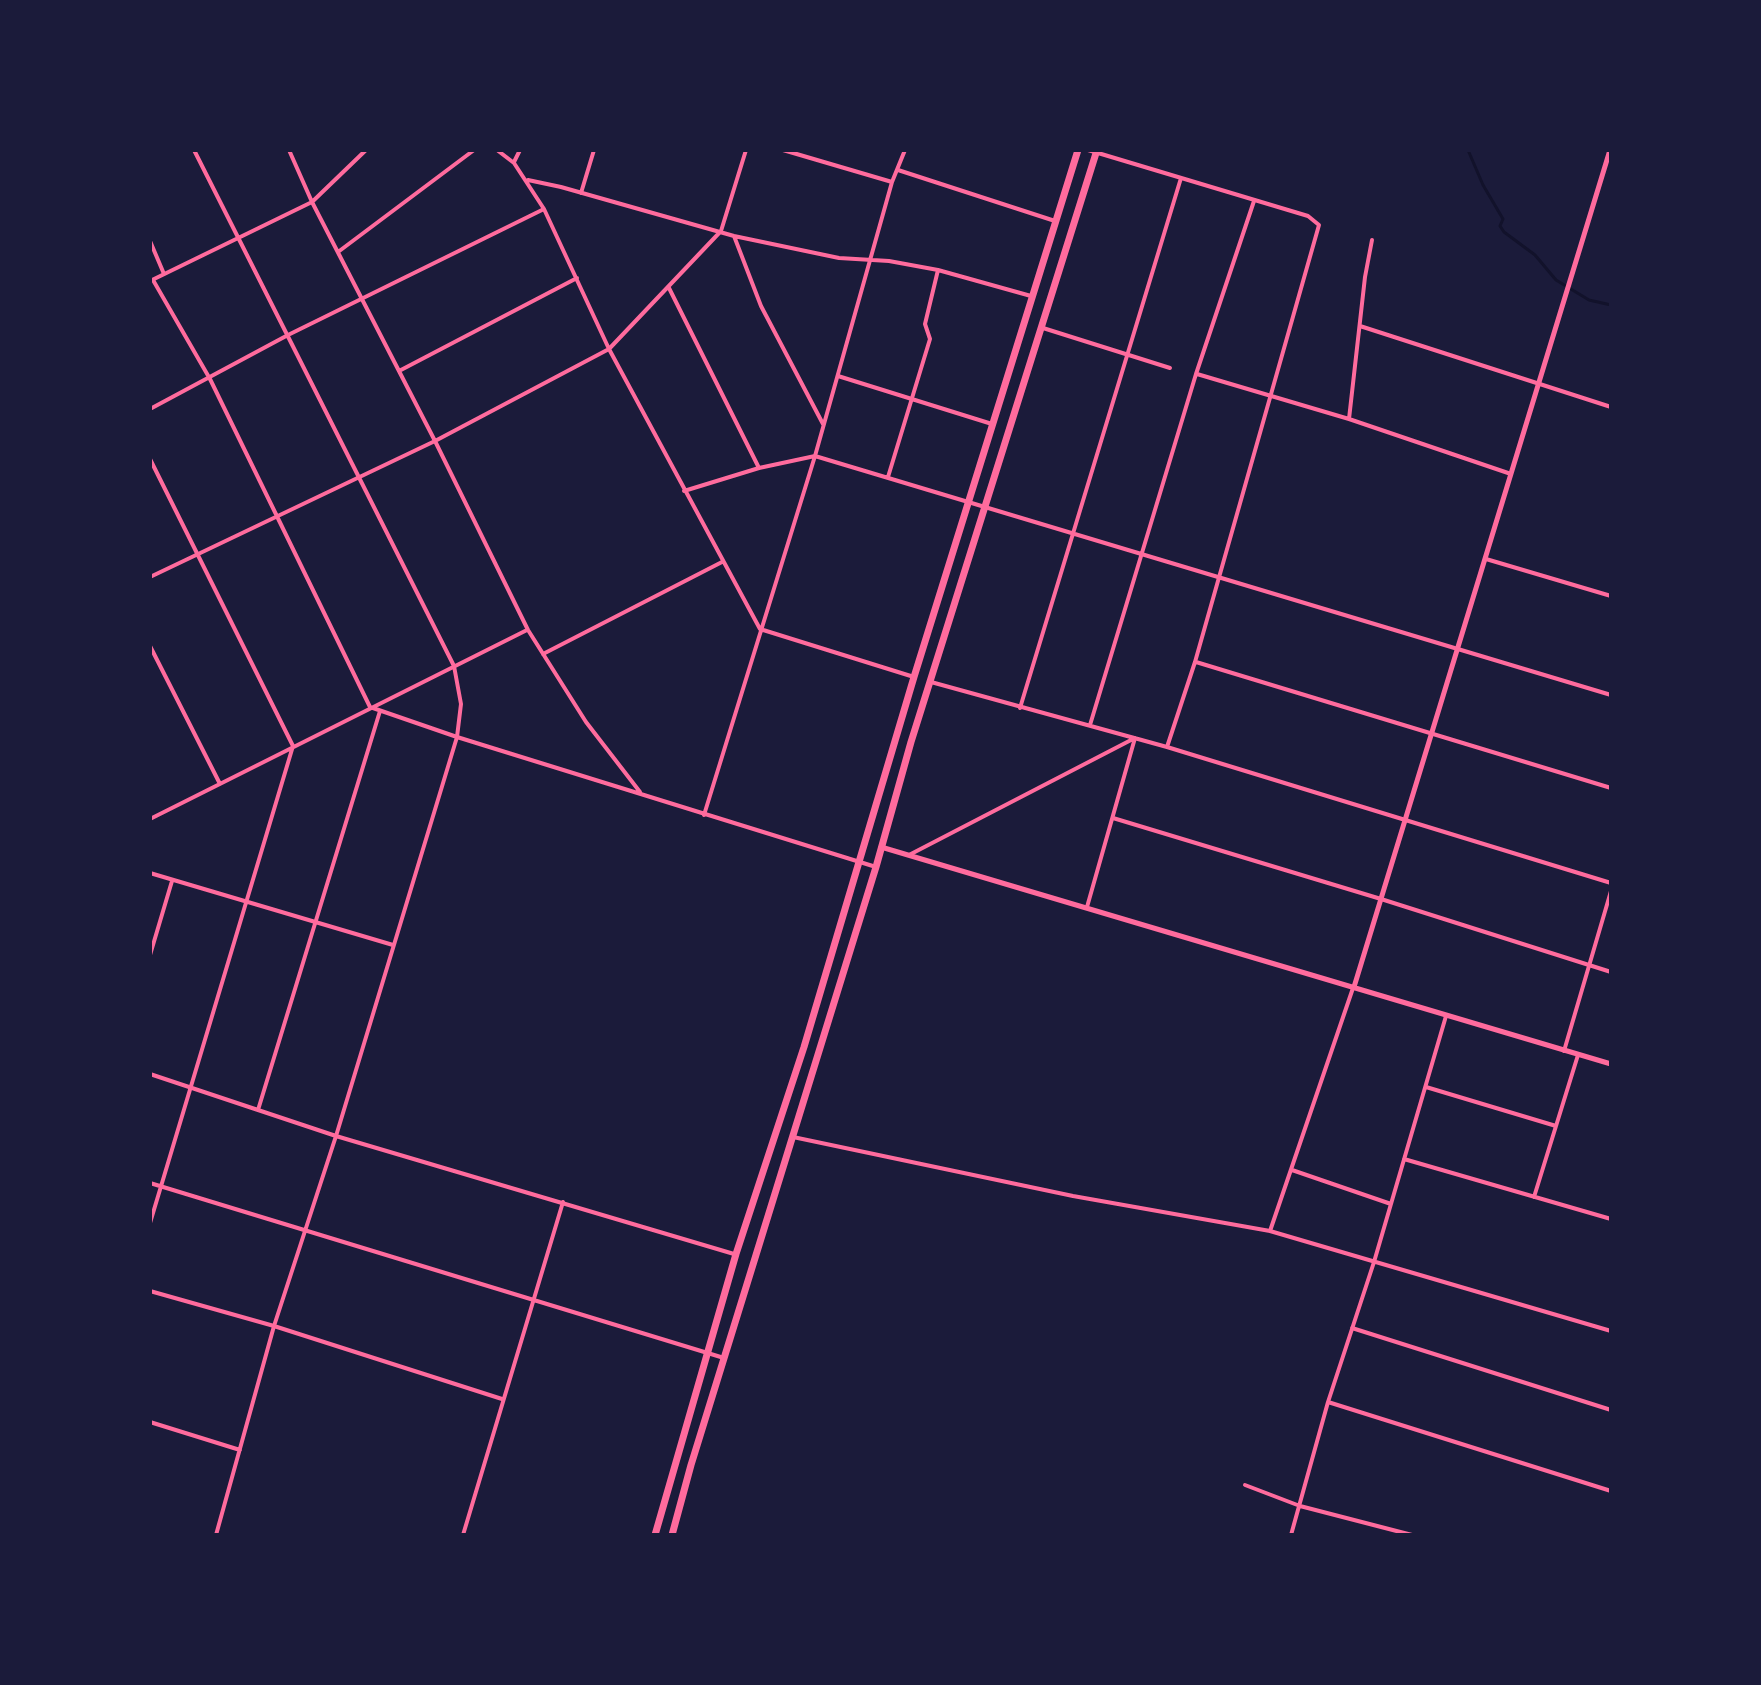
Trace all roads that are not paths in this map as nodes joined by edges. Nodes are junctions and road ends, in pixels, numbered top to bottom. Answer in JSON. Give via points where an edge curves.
{"nodes":[{"id":1,"x":194,"y":150,"type":"edge"},
{"id":2,"x":289,"y":150,"type":"edge"},
{"id":3,"x":366,"y":150,"type":"edge"},
{"id":4,"x":474,"y":150,"type":"edge"},
{"id":5,"x":497,"y":150,"type":"edge"},
{"id":6,"x":520,"y":150,"type":"edge"},
{"id":7,"x":594,"y":150,"type":"edge"},
{"id":8,"x":746,"y":150,"type":"edge"},
{"id":9,"x":783,"y":150,"type":"edge"},
{"id":10,"x":905,"y":150,"type":"edge"},
{"id":11,"x":1078,"y":150,"type":"edge"},
{"id":12,"x":1610,"y":150,"type":"edge"},
{"id":13,"x":1093,"y":151,"type":"edge"},
{"id":14,"x":514,"y":163,"type":"junction"},
{"id":15,"x":898,"y":170,"type":"junction"},
{"id":16,"x":1181,"y":177,"type":"junction"},
{"id":17,"x":526,"y":180,"type":"junction"},
{"id":18,"x":892,"y":182,"type":"junction"},
{"id":19,"x":581,"y":193,"type":"junction"},
{"id":20,"x":1254,"y":201,"type":"junction"},
{"id":21,"x":312,"y":202,"type":"junction"},
{"id":22,"x":544,"y":209,"type":"junction"},
{"id":23,"x":1055,"y":221,"type":"junction"},
{"id":24,"x":721,"y":231,"type":"junction"},
{"id":25,"x":734,"y":236,"type":"junction"},
{"id":26,"x":239,"y":239,"type":"junction"},
{"id":27,"x":1372,"y":240,"type":"dead end"},
{"id":28,"x":150,"y":241,"type":"edge"},
{"id":29,"x":338,"y":252,"type":"junction"},
{"id":30,"x":870,"y":259,"type":"junction"},
{"id":31,"x":938,"y":270,"type":"junction"},
{"id":32,"x":164,"y":274,"type":"junction"},
{"id":33,"x":577,"y":278,"type":"junction"},
{"id":34,"x":151,"y":280,"type":"edge"},
{"id":35,"x":669,"y":288,"type":"junction"},
{"id":36,"x":1031,"y":296,"type":"junction"},
{"id":37,"x":362,"y":298,"type":"junction"},
{"id":38,"x":1360,"y":326,"type":"junction"},
{"id":39,"x":1040,"y":327,"type":"junction"},
{"id":40,"x":288,"y":335,"type":"junction"},
{"id":41,"x":609,"y":349,"type":"junction"},
{"id":42,"x":1127,"y":354,"type":"junction"},
{"id":43,"x":1170,"y":368,"type":"dead end"},
{"id":44,"x":399,"y":371,"type":"junction"},
{"id":45,"x":1196,"y":374,"type":"junction"},
{"id":46,"x":838,"y":376,"type":"junction"},
{"id":47,"x":210,"y":379,"type":"junction"},
{"id":48,"x":1539,"y":384,"type":"junction"},
{"id":49,"x":1272,"y":396,"type":"junction"},
{"id":50,"x":911,"y":399,"type":"junction"},
{"id":51,"x":1611,"y":407,"type":"edge"},
{"id":52,"x":150,"y":409,"type":"edge"},
{"id":53,"x":1349,"y":419,"type":"junction"},
{"id":54,"x":823,"y":424,"type":"junction"},
{"id":55,"x":993,"y":425,"type":"junction"},
{"id":56,"x":435,"y":441,"type":"junction"},
{"id":57,"x":815,"y":456,"type":"junction"},
{"id":58,"x":150,"y":459,"type":"edge"},
{"id":59,"x":759,"y":468,"type":"junction"},
{"id":60,"x":1511,"y":474,"type":"junction"},
{"id":61,"x":357,"y":476,"type":"junction"},
{"id":62,"x":888,"y":477,"type":"junction"},
{"id":63,"x":684,"y":491,"type":"junction"},
{"id":64,"x":970,"y":501,"type":"junction"},
{"id":65,"x":985,"y":506,"type":"junction"},
{"id":66,"x":276,"y":515,"type":"junction"},
{"id":67,"x":1073,"y":532,"type":"junction"},
{"id":68,"x":197,"y":554,"type":"junction"},
{"id":69,"x":1143,"y":555,"type":"junction"},
{"id":70,"x":1486,"y":559,"type":"junction"},
{"id":71,"x":723,"y":561,"type":"junction"},
{"id":72,"x":150,"y":577,"type":"edge"},
{"id":73,"x":1217,"y":577,"type":"junction"},
{"id":74,"x":1611,"y":596,"type":"edge"},
{"id":75,"x":760,"y":629,"type":"junction"},
{"id":76,"x":528,"y":630,"type":"junction"},
{"id":77,"x":150,"y":646,"type":"edge"},
{"id":78,"x":1458,"y":647,"type":"junction"},
{"id":79,"x":543,"y":654,"type":"junction"},
{"id":80,"x":1195,"y":662,"type":"junction"},
{"id":81,"x":454,"y":666,"type":"junction"},
{"id":82,"x":914,"y":677,"type":"junction"},
{"id":83,"x":931,"y":682,"type":"junction"},
{"id":84,"x":1611,"y":695,"type":"edge"},
{"id":85,"x":370,"y":707,"type":"junction"},
{"id":86,"x":1020,"y":708,"type":"junction"},
{"id":87,"x":380,"y":711,"type":"junction"},
{"id":88,"x":1090,"y":725,"type":"junction"},
{"id":89,"x":1433,"y":733,"type":"junction"},
{"id":90,"x":457,"y":737,"type":"junction"},
{"id":91,"x":1135,"y":738,"type":"junction"},
{"id":92,"x":293,"y":746,"type":"junction"},
{"id":93,"x":1167,"y":747,"type":"junction"},
{"id":94,"x":220,"y":784,"type":"junction"},
{"id":95,"x":1611,"y":788,"type":"edge"},
{"id":96,"x":641,"y":793,"type":"junction"},
{"id":97,"x":704,"y":815,"type":"junction"},
{"id":98,"x":1113,"y":818,"type":"junction"},
{"id":99,"x":150,"y":819,"type":"edge"},
{"id":100,"x":1404,"y":820,"type":"junction"},
{"id":101,"x":881,"y":847,"type":"junction"},
{"id":102,"x":909,"y":855,"type":"junction"},
{"id":103,"x":860,"y":862,"type":"junction"},
{"id":104,"x":876,"y":867,"type":"junction"},
{"id":105,"x":150,"y":873,"type":"edge"},
{"id":106,"x":172,"y":880,"type":"junction"},
{"id":107,"x":1611,"y":883,"type":"edge"},
{"id":108,"x":1611,"y":891,"type":"edge"},
{"id":109,"x":1381,"y":899,"type":"junction"},
{"id":110,"x":247,"y":902,"type":"junction"},
{"id":111,"x":1087,"y":907,"type":"junction"},
{"id":112,"x":314,"y":923,"type":"junction"},
{"id":113,"x":393,"y":945,"type":"junction"},
{"id":114,"x":150,"y":955,"type":"edge"},
{"id":115,"x":1589,"y":966,"type":"junction"},
{"id":116,"x":1611,"y":972,"type":"edge"},
{"id":117,"x":1354,"y":987,"type":"junction"},
{"id":118,"x":1446,"y":1016,"type":"junction"},
{"id":119,"x":1564,"y":1051,"type":"junction"},
{"id":120,"x":1578,"y":1055,"type":"junction"},
{"id":121,"x":1611,"y":1064,"type":"edge"},
{"id":122,"x":150,"y":1074,"type":"edge"},
{"id":123,"x":1426,"y":1087,"type":"junction"},
{"id":124,"x":191,"y":1088,"type":"junction"},
{"id":125,"x":258,"y":1110,"type":"junction"},
{"id":126,"x":1556,"y":1126,"type":"junction"},
{"id":127,"x":336,"y":1136,"type":"junction"},
{"id":128,"x":793,"y":1137,"type":"junction"},
{"id":129,"x":1404,"y":1159,"type":"junction"},
{"id":130,"x":1292,"y":1170,"type":"junction"},
{"id":131,"x":150,"y":1183,"type":"edge"},
{"id":132,"x":161,"y":1187,"type":"junction"},
{"id":133,"x":1534,"y":1197,"type":"junction"},
{"id":134,"x":563,"y":1202,"type":"junction"},
{"id":135,"x":1391,"y":1204,"type":"junction"},
{"id":136,"x":1611,"y":1219,"type":"edge"},
{"id":137,"x":150,"y":1223,"type":"edge"},
{"id":138,"x":305,"y":1229,"type":"junction"},
{"id":139,"x":1270,"y":1231,"type":"junction"},
{"id":140,"x":736,"y":1254,"type":"junction"},
{"id":141,"x":1374,"y":1262,"type":"junction"},
{"id":142,"x":150,"y":1291,"type":"edge"},
{"id":143,"x":533,"y":1298,"type":"junction"},
{"id":144,"x":274,"y":1326,"type":"junction"},
{"id":145,"x":1352,"y":1328,"type":"junction"},
{"id":146,"x":1611,"y":1331,"type":"edge"},
{"id":147,"x":709,"y":1353,"type":"junction"},
{"id":148,"x":724,"y":1358,"type":"junction"},
{"id":149,"x":502,"y":1399,"type":"junction"},
{"id":150,"x":1328,"y":1402,"type":"junction"},
{"id":151,"x":1611,"y":1410,"type":"edge"},
{"id":152,"x":150,"y":1422,"type":"edge"},
{"id":153,"x":240,"y":1450,"type":"junction"},
{"id":154,"x":1245,"y":1485,"type":"dead end"},
{"id":155,"x":1611,"y":1491,"type":"edge"},
{"id":156,"x":1300,"y":1506,"type":"junction"},
{"id":157,"x":217,"y":1534,"type":"edge"},
{"id":158,"x":228,"y":1535,"type":"edge"},
{"id":159,"x":463,"y":1535,"type":"edge"},
{"id":160,"x":655,"y":1535,"type":"edge"},
{"id":161,"x":672,"y":1535,"type":"edge"},
{"id":162,"x":1291,"y":1535,"type":"edge"},
{"id":163,"x":1412,"y":1535,"type":"edge"}],
"edges":[{"from":1,"to":26,"type":"street"},
{"from":2,"to":21,"type":"street"},
{"from":3,"to":21,"type":"street"},
{"from":4,"to":29,"type":"street"},
{"from":5,"to":14,"type":"street"},
{"from":6,"to":14,"type":"street"},
{"from":7,"to":19,"type":"street"},
{"from":8,"to":24,"type":"street"},
{"from":9,"to":18,"type":"street"},
{"from":10,"to":15,"type":"street"},
{"from":11,"to":23,"type":"highway"},
{"from":12,"to":48,"type":"street"},
{"from":13,"to":16,"type":"street"},
{"from":13,"to":39,"type":"highway"},
{"from":14,"to":17,"type":"street"},
{"from":15,"to":18,"type":"street"},
{"from":15,"to":23,"type":"street"},
{"from":16,"to":20,"type":"street"},
{"from":16,"to":42,"type":"street"},
{"from":17,"to":19,"type":"street"},
{"from":17,"to":22,"type":"street"},
{"from":18,"to":30,"type":"street"},
{"from":19,"to":24,"type":"street"},
{"from":20,"to":45,"type":"street"},
{"from":20,"to":49,"type":"street","via":[[1308,216],[1319,225]]},
{"from":21,"to":26,"type":"street"},
{"from":21,"to":29,"type":"street"},
{"from":22,"to":33,"type":"street"},
{"from":22,"to":37,"type":"street"},
{"from":23,"to":36,"type":"highway"},
{"from":24,"to":25,"type":"street"},
{"from":24,"to":35,"type":"street"},
{"from":25,"to":30,"type":"street","via":[[839,258]]},
{"from":25,"to":54,"type":"street","via":[[761,306]]},
{"from":26,"to":32,"type":"street"},
{"from":26,"to":40,"type":"street"},
{"from":27,"to":38,"type":"street"},
{"from":28,"to":32,"type":"street"},
{"from":29,"to":37,"type":"street"},
{"from":30,"to":31,"type":"street"},
{"from":30,"to":46,"type":"street"},
{"from":31,"to":36,"type":"street"},
{"from":31,"to":50,"type":"street","via":[[925,324],[930,339]]},
{"from":32,"to":34,"type":"street"},
{"from":33,"to":41,"type":"street"},
{"from":33,"to":44,"type":"street"},
{"from":34,"to":47,"type":"street"},
{"from":35,"to":41,"type":"street"},
{"from":35,"to":59,"type":"street"},
{"from":36,"to":55,"type":"highway"},
{"from":37,"to":40,"type":"street"},
{"from":37,"to":44,"type":"street"},
{"from":38,"to":48,"type":"street"},
{"from":38,"to":53,"type":"street"},
{"from":39,"to":42,"type":"street"},
{"from":39,"to":65,"type":"highway"},
{"from":40,"to":47,"type":"street"},
{"from":40,"to":61,"type":"street"},
{"from":41,"to":56,"type":"street"},
{"from":41,"to":63,"type":"street"},
{"from":42,"to":43,"type":"street"},
{"from":42,"to":67,"type":"street"},
{"from":44,"to":56,"type":"street"},
{"from":45,"to":49,"type":"street"},
{"from":45,"to":69,"type":"street"},
{"from":46,"to":50,"type":"street"},
{"from":46,"to":54,"type":"street"},
{"from":47,"to":52,"type":"street"},
{"from":47,"to":66,"type":"street"},
{"from":48,"to":51,"type":"street"},
{"from":48,"to":60,"type":"street"},
{"from":49,"to":53,"type":"street"},
{"from":49,"to":73,"type":"street"},
{"from":50,"to":55,"type":"street"},
{"from":50,"to":62,"type":"street"},
{"from":53,"to":60,"type":"street"},
{"from":54,"to":57,"type":"street"},
{"from":55,"to":64,"type":"highway"},
{"from":56,"to":61,"type":"street"},
{"from":56,"to":76,"type":"street"},
{"from":57,"to":59,"type":"street"},
{"from":57,"to":62,"type":"street"},
{"from":57,"to":75,"type":"street"},
{"from":58,"to":68,"type":"street"},
{"from":59,"to":63,"type":"street"},
{"from":60,"to":70,"type":"street"},
{"from":61,"to":66,"type":"street"},
{"from":61,"to":81,"type":"street"},
{"from":62,"to":64,"type":"street"},
{"from":63,"to":71,"type":"street"},
{"from":64,"to":65,"type":"street"},
{"from":64,"to":82,"type":"highway"},
{"from":65,"to":67,"type":"street"},
{"from":65,"to":83,"type":"highway"},
{"from":66,"to":68,"type":"street"},
{"from":66,"to":85,"type":"street"},
{"from":67,"to":69,"type":"street"},
{"from":67,"to":86,"type":"street"},
{"from":68,"to":72,"type":"street"},
{"from":68,"to":92,"type":"street"},
{"from":69,"to":73,"type":"street"},
{"from":69,"to":88,"type":"street"},
{"from":70,"to":74,"type":"street"},
{"from":70,"to":78,"type":"street"},
{"from":71,"to":75,"type":"street"},
{"from":71,"to":79,"type":"street"},
{"from":73,"to":78,"type":"street"},
{"from":73,"to":80,"type":"street"},
{"from":75,"to":82,"type":"street"},
{"from":75,"to":97,"type":"street"},
{"from":76,"to":79,"type":"street"},
{"from":76,"to":81,"type":"street"},
{"from":77,"to":94,"type":"street"},
{"from":78,"to":84,"type":"street"},
{"from":78,"to":89,"type":"street"},
{"from":79,"to":96,"type":"street","via":[[586,722]]},
{"from":80,"to":89,"type":"street"},
{"from":80,"to":93,"type":"street"},
{"from":81,"to":85,"type":"street"},
{"from":81,"to":90,"type":"street","via":[[461,704]]},
{"from":82,"to":103,"type":"highway"},
{"from":83,"to":86,"type":"street"},
{"from":83,"to":101,"type":"highway"},
{"from":85,"to":87,"type":"street"},
{"from":85,"to":92,"type":"street"},
{"from":86,"to":88,"type":"street"},
{"from":87,"to":90,"type":"street"},
{"from":87,"to":112,"type":"street"},
{"from":88,"to":91,"type":"street"},
{"from":89,"to":95,"type":"street"},
{"from":89,"to":100,"type":"street"},
{"from":90,"to":96,"type":"street"},
{"from":90,"to":113,"type":"street"},
{"from":91,"to":93,"type":"street"},
{"from":91,"to":98,"type":"street"},
{"from":91,"to":102,"type":"street"},
{"from":92,"to":94,"type":"street"},
{"from":92,"to":110,"type":"street"},
{"from":93,"to":100,"type":"street"},
{"from":94,"to":99,"type":"street"},
{"from":96,"to":97,"type":"street"},
{"from":97,"to":103,"type":"street"},
{"from":98,"to":109,"type":"street"},
{"from":98,"to":111,"type":"street"},
{"from":100,"to":107,"type":"street"},
{"from":100,"to":109,"type":"street"},
{"from":101,"to":102,"type":"street"},
{"from":101,"to":104,"type":"highway"},
{"from":102,"to":111,"type":"street"},
{"from":103,"to":104,"type":"street"},
{"from":103,"to":140,"type":"highway"},
{"from":104,"to":128,"type":"highway"},
{"from":105,"to":106,"type":"street"},
{"from":106,"to":110,"type":"street"},
{"from":106,"to":114,"type":"street"},
{"from":108,"to":115,"type":"street"},
{"from":109,"to":115,"type":"street"},
{"from":109,"to":117,"type":"street"},
{"from":110,"to":112,"type":"street"},
{"from":110,"to":124,"type":"street"},
{"from":111,"to":117,"type":"street"},
{"from":112,"to":113,"type":"street"},
{"from":112,"to":125,"type":"street"},
{"from":113,"to":127,"type":"street"},
{"from":115,"to":116,"type":"street"},
{"from":115,"to":119,"type":"street"},
{"from":117,"to":118,"type":"street"},
{"from":117,"to":130,"type":"street"},
{"from":118,"to":119,"type":"street"},
{"from":118,"to":123,"type":"street"},
{"from":119,"to":120,"type":"street"},
{"from":120,"to":121,"type":"street"},
{"from":120,"to":126,"type":"street"},
{"from":122,"to":124,"type":"street"},
{"from":123,"to":126,"type":"street"},
{"from":123,"to":129,"type":"street"},
{"from":124,"to":125,"type":"street"},
{"from":124,"to":132,"type":"street"},
{"from":125,"to":127,"type":"street"},
{"from":126,"to":133,"type":"street"},
{"from":127,"to":134,"type":"street"},
{"from":127,"to":138,"type":"street"},
{"from":128,"to":139,"type":"street"},
{"from":128,"to":148,"type":"highway"},
{"from":129,"to":133,"type":"street"},
{"from":129,"to":135,"type":"street"},
{"from":130,"to":135,"type":"street"},
{"from":130,"to":139,"type":"street"},
{"from":131,"to":132,"type":"street"},
{"from":132,"to":137,"type":"street"},
{"from":132,"to":138,"type":"street"},
{"from":133,"to":136,"type":"street"},
{"from":134,"to":140,"type":"street"},
{"from":134,"to":143,"type":"street"},
{"from":135,"to":141,"type":"street"},
{"from":138,"to":143,"type":"street"},
{"from":138,"to":144,"type":"street"},
{"from":139,"to":141,"type":"street"},
{"from":140,"to":147,"type":"highway"},
{"from":141,"to":145,"type":"street"},
{"from":141,"to":146,"type":"street"},
{"from":142,"to":144,"type":"street"},
{"from":143,"to":147,"type":"street"},
{"from":143,"to":149,"type":"street"},
{"from":144,"to":149,"type":"street"},
{"from":144,"to":153,"type":"street"},
{"from":145,"to":150,"type":"street"},
{"from":145,"to":151,"type":"street"},
{"from":147,"to":148,"type":"street"},
{"from":147,"to":160,"type":"highway"},
{"from":148,"to":161,"type":"highway"},
{"from":149,"to":159,"type":"street"},
{"from":150,"to":155,"type":"street"},
{"from":150,"to":156,"type":"street"},
{"from":152,"to":153,"type":"street"},
{"from":153,"to":157,"type":"street"},
{"from":154,"to":156,"type":"street"},
{"from":156,"to":162,"type":"street"},
{"from":156,"to":163,"type":"street"},
{"from":157,"to":158,"type":"street"}]}
